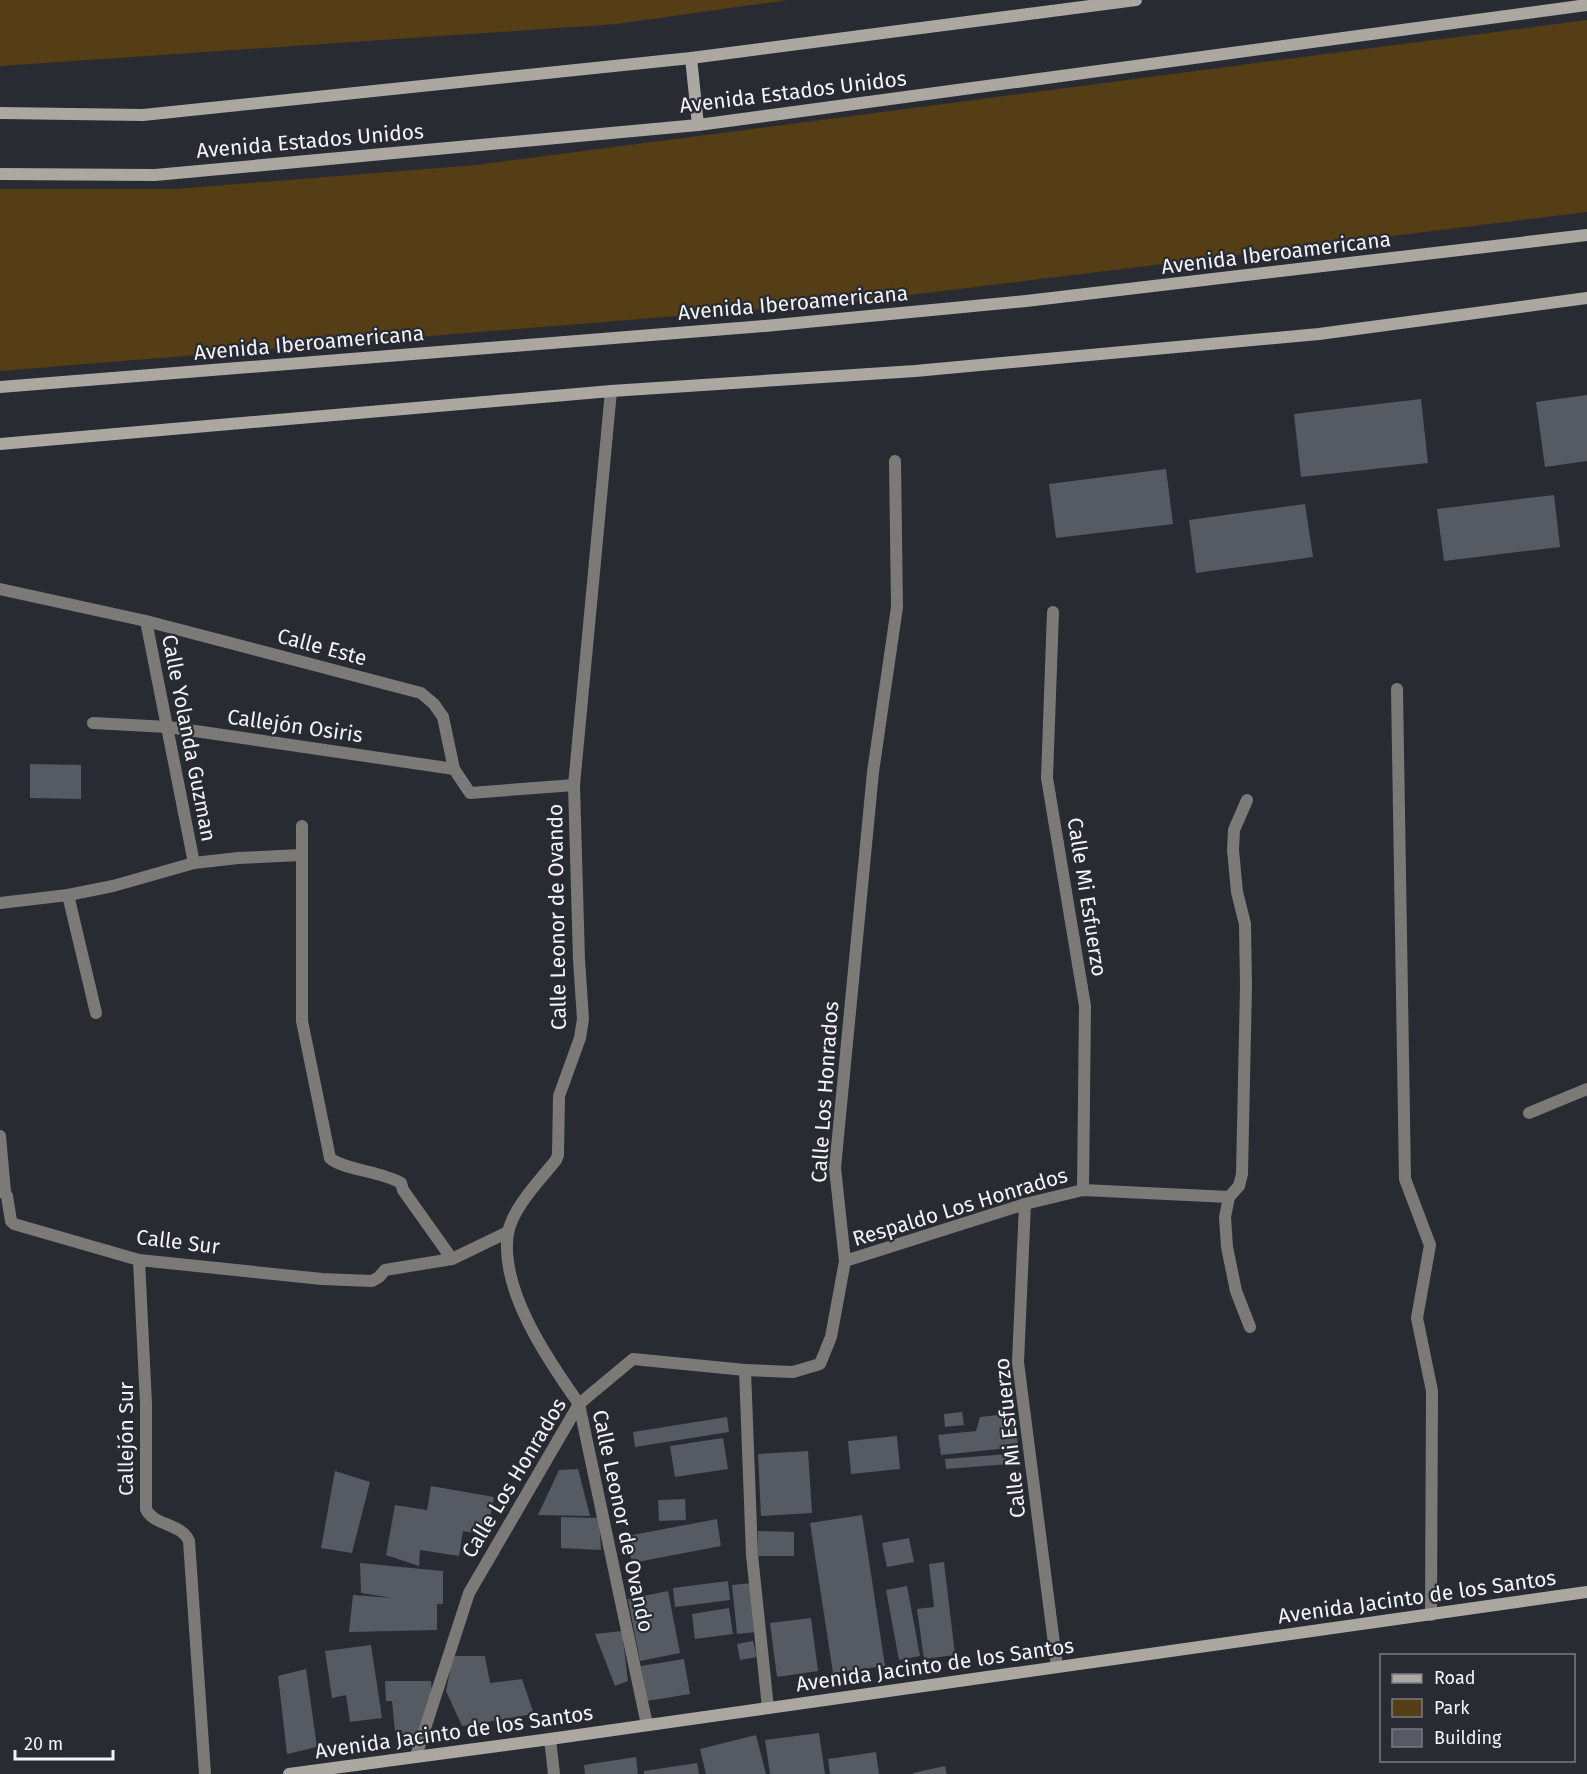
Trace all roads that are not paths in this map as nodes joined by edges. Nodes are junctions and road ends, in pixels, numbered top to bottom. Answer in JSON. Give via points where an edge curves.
{"nodes":[{"id":1,"x":1136,"y":0,"type":"edge"},
{"id":2,"x":1587,"y":5,"type":"edge"},
{"id":3,"x":691,"y":58,"type":"junction"},
{"id":4,"x":0,"y":113,"type":"edge"},
{"id":5,"x":698,"y":125,"type":"junction"},
{"id":6,"x":0,"y":174,"type":"edge"},
{"id":7,"x":1587,"y":235,"type":"edge"},
{"id":8,"x":1587,"y":298,"type":"edge"},
{"id":9,"x":0,"y":387,"type":"edge"},
{"id":10,"x":611,"y":391,"type":"junction"},
{"id":11,"x":0,"y":444,"type":"edge"},
{"id":12,"x":895,"y":461,"type":"dead end"},
{"id":13,"x":0,"y":589,"type":"edge"},
{"id":14,"x":1053,"y":612,"type":"dead end"},
{"id":15,"x":146,"y":621,"type":"junction"},
{"id":16,"x":1397,"y":689,"type":"dead end"},
{"id":17,"x":93,"y":723,"type":"dead end"},
{"id":18,"x":168,"y":727,"type":"junction"},
{"id":19,"x":454,"y":769,"type":"junction"},
{"id":20,"x":574,"y":785,"type":"junction"},
{"id":21,"x":1247,"y":800,"type":"dead end"},
{"id":22,"x":302,"y":826,"type":"dead end"},
{"id":23,"x":301,"y":855,"type":"junction"},
{"id":24,"x":194,"y":863,"type":"junction"},
{"id":25,"x":68,"y":895,"type":"junction"},
{"id":26,"x":0,"y":903,"type":"edge"},
{"id":27,"x":96,"y":1013,"type":"dead end"},
{"id":28,"x":1587,"y":1089,"type":"edge"},
{"id":29,"x":1529,"y":1113,"type":"dead end"},
{"id":30,"x":0,"y":1136,"type":"edge"},
{"id":31,"x":1083,"y":1190,"type":"junction"},
{"id":32,"x":3,"y":1192,"type":"edge"},
{"id":33,"x":1229,"y":1197,"type":"junction"},
{"id":34,"x":1025,"y":1204,"type":"junction"},
{"id":35,"x":508,"y":1232,"type":"junction"},
{"id":36,"x":452,"y":1259,"type":"junction"},
{"id":37,"x":140,"y":1260,"type":"junction"},
{"id":38,"x":845,"y":1262,"type":"junction"},
{"id":39,"x":1250,"y":1327,"type":"dead end"},
{"id":40,"x":745,"y":1370,"type":"junction"},
{"id":41,"x":579,"y":1404,"type":"junction"},
{"id":42,"x":1587,"y":1592,"type":"edge"},
{"id":43,"x":1431,"y":1615,"type":"junction"},
{"id":44,"x":1057,"y":1667,"type":"junction"},
{"id":45,"x":768,"y":1708,"type":"junction"},
{"id":46,"x":647,"y":1725,"type":"junction"},
{"id":47,"x":549,"y":1739,"type":"junction"},
{"id":48,"x":416,"y":1756,"type":"junction"},
{"id":49,"x":205,"y":1774,"type":"edge"},
{"id":50,"x":289,"y":1774,"type":"edge"},
{"id":51,"x":554,"y":1774,"type":"edge"}],
"edges":[{"from":1,"to":3,"type":"street","name":"Avenida Estados Unidos"},
{"from":2,"to":5,"type":"street","name":"Avenida Estados Unidos"},
{"from":3,"to":4,"type":"street","name":"Avenida Estados Unidos","via":[[142,115]]},
{"from":3,"to":5,"type":"street"},
{"from":5,"to":6,"type":"street","name":"Avenida Estados Unidos","via":[[155,175]]},
{"from":7,"to":9,"type":"street","name":"Avenida Iberoamericana","via":[[1026,301],[765,326]]},
{"from":8,"to":10,"type":"street","via":[[1319,334],[915,371]]},
{"from":10,"to":11,"type":"street"},
{"from":10,"to":20,"type":"street","name":"Calle Leonor de Ovando"},
{"from":12,"to":38,"type":"street","name":"Calle Los Honrados","via":[[897,607],[873,772],[835,1168]]},
{"from":13,"to":15,"type":"street","name":"Calle Este"},
{"from":14,"to":31,"type":"street","name":"Calle Mi Esfuerzo","via":[[1047,778],[1085,1006]]},
{"from":15,"to":18,"type":"street","name":"Calle Yolanda Guzman"},
{"from":15,"to":19,"type":"street","name":"Calle Este","via":[[421,693],[443,717]]},
{"from":16,"to":43,"type":"street","via":[[1405,1179],[1430,1245],[1417,1318],[1432,1391]]},
{"from":17,"to":18,"type":"street","name":"Callejón Osiris"},
{"from":18,"to":19,"type":"street","name":"Callejón Osiris"},
{"from":18,"to":24,"type":"street","name":"Calle Yolanda Guzman"},
{"from":19,"to":20,"type":"street","name":"Calle Este","via":[[470,793]]},
{"from":20,"to":35,"type":"street","name":"Calle Leonor de Ovando","via":[[582,1028],[559,1096],[558,1155],[518,1209]]},
{"from":21,"to":33,"type":"street","via":[[1234,830],[1233,850],[1245,924],[1242,1174],[1239,1186]]},
{"from":22,"to":23,"type":"street"},
{"from":23,"to":24,"type":"street","name":"Calle Yolanda Guzman"},
{"from":23,"to":36,"type":"street","via":[[302,1021],[330,1158],[390,1176],[400,1183]]},
{"from":24,"to":25,"type":"street"},
{"from":25,"to":26,"type":"street"},
{"from":25,"to":27,"type":"street"},
{"from":28,"to":29,"type":"street"},
{"from":30,"to":32,"type":"street"},
{"from":31,"to":33,"type":"street","name":"Respaldo Los Honrados"},
{"from":31,"to":34,"type":"street","name":"Respaldo Los Honrados"},
{"from":32,"to":37,"type":"street","name":"Calle Sur","via":[[8,1196],[14,1224]]},
{"from":33,"to":39,"type":"street","via":[[1225,1217],[1227,1248],[1236,1291]]},
{"from":34,"to":38,"type":"street","name":"Respaldo Los Honrados"},
{"from":34,"to":44,"type":"street","name":"Calle Mi Esfuerzo","via":[[1018,1362]]},
{"from":35,"to":36,"type":"street","name":"Calle Sur"},
{"from":35,"to":41,"type":"street","name":"Calle Leonor de Ovando","via":[[507,1261],[522,1307],[550,1364]]},
{"from":36,"to":37,"type":"street","name":"Calle Sur","via":[[385,1270],[372,1281]]},
{"from":37,"to":49,"type":"street","name":"Callejón Sur","via":[[146,1509],[149,1515],[184,1533],[189,1542]]},
{"from":38,"to":40,"type":"street","name":"Calle Los Honrados","via":[[831,1337],[820,1364],[793,1372]]},
{"from":40,"to":41,"type":"street","name":"Calle Los Honrados","via":[[633,1359]]},
{"from":40,"to":45,"type":"street","via":[[752,1556]]},
{"from":41,"to":46,"type":"street","name":"Calle Leonor de Ovando"},
{"from":41,"to":48,"type":"street","name":"Calle Los Honrados","via":[[469,1593]]},
{"from":42,"to":43,"type":"street","name":"Avenida Jacinto de los Santos"},
{"from":43,"to":44,"type":"street","name":"Avenida Jacinto de los Santos"},
{"from":44,"to":45,"type":"street","name":"Avenida Jacinto de los Santos"},
{"from":45,"to":46,"type":"street","name":"Avenida Jacinto de los Santos"},
{"from":46,"to":47,"type":"street","name":"Avenida Jacinto de los Santos"},
{"from":47,"to":48,"type":"street","name":"Avenida Jacinto de los Santos"},
{"from":47,"to":51,"type":"street"},
{"from":48,"to":50,"type":"street","name":"Avenida Jacinto de los Santos"}]}
